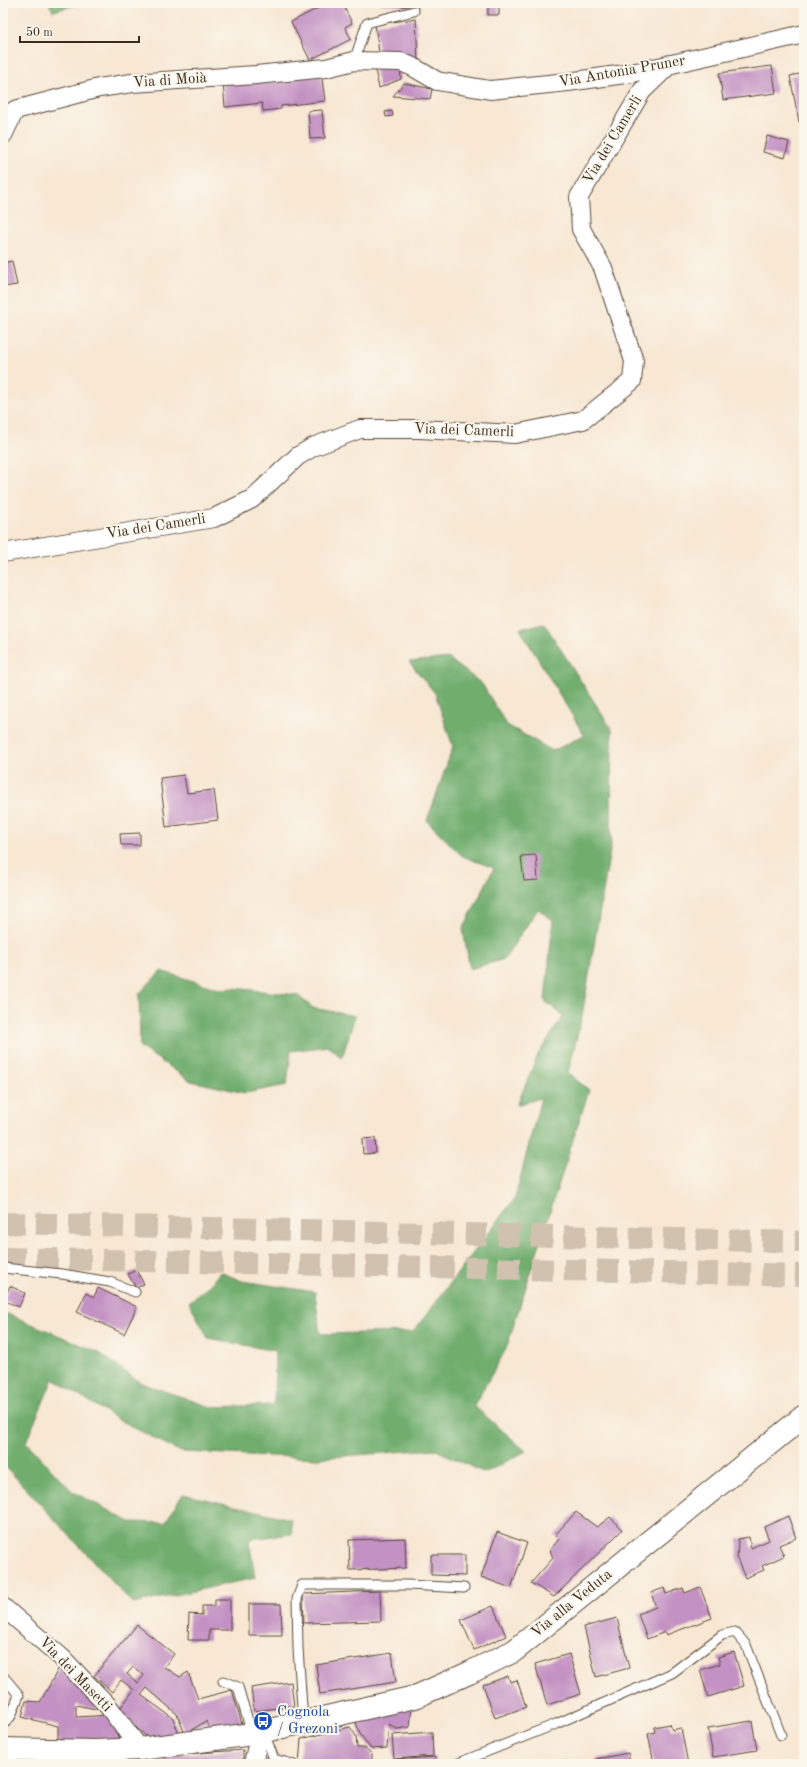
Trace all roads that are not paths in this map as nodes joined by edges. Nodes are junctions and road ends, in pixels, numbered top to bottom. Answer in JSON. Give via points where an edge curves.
{"nodes":[{"id":1,"x":414,"y":12,"type":"dead end"},
{"id":2,"x":804,"y":34,"type":"edge"},
{"id":3,"x":354,"y":61,"type":"junction"},
{"id":4,"x":670,"y":64,"type":"junction"},
{"id":5,"x":437,"y":81,"type":"joint"},
{"id":6,"x":3,"y":135,"type":"edge"},
{"id":7,"x":3,"y":553,"type":"edge"},
{"id":8,"x":3,"y":1268,"type":"edge"},
{"id":9,"x":135,"y":1292,"type":"dead end"},
{"id":10,"x":804,"y":1416,"type":"edge"},
{"id":11,"x":464,"y":1588,"type":"dead end"},
{"id":12,"x":3,"y":1607,"type":"edge"},
{"id":13,"x":3,"y":1676,"type":"edge"},
{"id":14,"x":223,"y":1681,"type":"dead end"},
{"id":15,"x":303,"y":1722,"type":"junction"},
{"id":16,"x":3,"y":1725,"type":"edge"},
{"id":17,"x":256,"y":1733,"type":"junction"},
{"id":18,"x":781,"y":1735,"type":"dead end"},
{"id":19,"x":3,"y":1749,"type":"edge"},
{"id":20,"x":140,"y":1749,"type":"junction"},
{"id":21,"x":253,"y":1764,"type":"edge"},
{"id":22,"x":292,"y":1764,"type":"edge"},
{"id":23,"x":456,"y":1764,"type":"edge"}],
"edges":[{"from":1,"to":3,"type":"lane","via":[[367,23]]},
{"from":2,"to":4,"type":"street","name":"Via Antonia Pruner"},
{"from":3,"to":5,"type":"street","name":"Via di Moià","via":[[401,62]]},
{"from":3,"to":6,"type":"street","name":"Via di Moià","via":[[326,68],[132,83],[99,88],[15,110]]},
{"from":4,"to":5,"type":"street","name":"Via Antonia Pruner","via":[[568,82],[490,90]]},
{"from":4,"to":7,"type":"street","name":"Via dei Camerli","via":[[642,91],[579,197],[581,229],[603,268],[634,362],[632,381],[583,420],[515,434],[419,428],[360,429],[313,447],[298,456],[252,499],[214,518]]},
{"from":8,"to":9,"type":"lane","via":[[110,1282]]},
{"from":10,"to":15,"type":"street","name":"Via alla Veduta","via":[[514,1651],[416,1697]]},
{"from":11,"to":15,"type":"lane","via":[[302,1585],[297,1599]]},
{"from":12,"to":20,"type":"street","name":"Via dei Masetti","via":[[61,1657],[108,1706]]},
{"from":13,"to":16,"type":"lane","via":[[19,1695],[11,1716]]},
{"from":14,"to":17,"type":"lane","via":[[238,1687]]},
{"from":15,"to":17,"type":"street","name":"Via alla Veduta"},
{"from":17,"to":20,"type":"street","name":"Via alla Veduta"},
{"from":17,"to":21,"type":"street"},
{"from":17,"to":22,"type":"lane","via":[[266,1738],[274,1759]]},
{"from":18,"to":23,"type":"lane","via":[[746,1644],[735,1632],[722,1635],[672,1673]]},
{"from":19,"to":20,"type":"street","name":"Via alla Veduta"}]}
